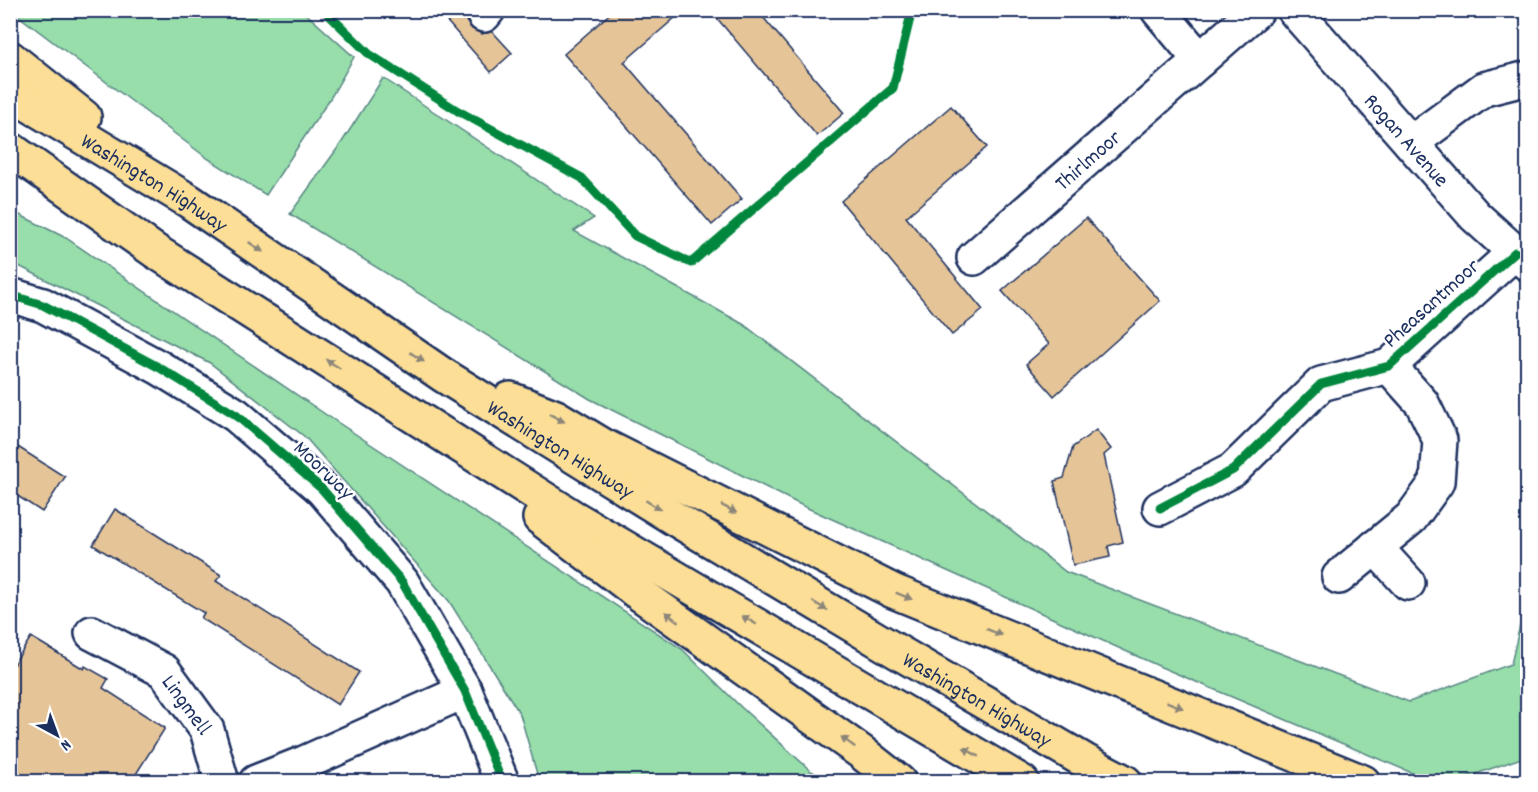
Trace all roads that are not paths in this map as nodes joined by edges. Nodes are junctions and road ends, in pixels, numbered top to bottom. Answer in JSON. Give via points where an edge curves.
{"nodes":[{"id":1,"x":1158,"y":10,"type":"edge"},
{"id":2,"x":1257,"y":10,"type":"edge"},
{"id":3,"x":1294,"y":10,"type":"edge"},
{"id":4,"x":10,"y":58,"type":"edge"},
{"id":5,"x":1200,"y":60,"type":"junction"},
{"id":6,"x":1527,"y":78,"type":"edge"},
{"id":7,"x":10,"y":93,"type":"edge"},
{"id":8,"x":1412,"y":143,"type":"junction"},
{"id":9,"x":10,"y":149,"type":"edge"},
{"id":10,"x":10,"y":174,"type":"edge"},
{"id":11,"x":189,"y":201,"type":"junction"},
{"id":12,"x":155,"y":251,"type":"junction"},
{"id":13,"x":974,"y":258,"type":"dead end"},
{"id":14,"x":1521,"y":258,"type":"edge"},
{"id":15,"x":10,"y":295,"type":"edge"},
{"id":16,"x":1389,"y":366,"type":"junction"},
{"id":17,"x":443,"y":375,"type":"junction"},
{"id":18,"x":370,"y":387,"type":"junction"},
{"id":19,"x":1160,"y":508,"type":"dead end"},
{"id":20,"x":1375,"y":548,"type":"junction"},
{"id":21,"x":1339,"y":577,"type":"dead end"},
{"id":22,"x":1408,"y":583,"type":"dead end"},
{"id":23,"x":92,"y":633,"type":"dead end"},
{"id":24,"x":465,"y":691,"type":"junction"},
{"id":25,"x":306,"y":772,"type":"edge"},
{"id":26,"x":222,"y":782,"type":"edge"},
{"id":27,"x":256,"y":782,"type":"edge"},
{"id":28,"x":502,"y":782,"type":"edge"},
{"id":29,"x":899,"y":782,"type":"edge"},
{"id":30,"x":1022,"y":782,"type":"edge"},
{"id":31,"x":1125,"y":782,"type":"edge"},
{"id":32,"x":1363,"y":782,"type":"edge"}],
"edges":[{"from":1,"to":5,"type":"street"},
{"from":2,"to":5,"type":"street","name":"Thirlmoor"},
{"from":3,"to":8,"type":"street","name":"Rogan Avenue"},
{"from":4,"to":11,"type":"main road"},
{"from":5,"to":13,"type":"street","name":"Thirlmoor"},
{"from":6,"to":8,"type":"street","via":[[1484,89]]},
{"from":7,"to":11,"type":"main road","name":"Washington Highway"},
{"from":8,"to":14,"type":"street","name":"Rogan Avenue","via":[[1475,216]]},
{"from":9,"to":12,"type":"main road"},
{"from":10,"to":12,"type":"main road"},
{"from":11,"to":17,"type":"main road","name":"Washington Highway","one_way":true},
{"from":18,"to":12,"type":"main road","one_way":true},
{"from":14,"to":16,"type":"street","name":"Pheasantmoor"},
{"from":15,"to":24,"type":"street","name":"Moorway","via":[[42,305],[236,415],[313,482],[402,582]]},
{"from":16,"to":19,"type":"street","name":"Pheasantmoor","via":[[1322,384],[1233,470]]},
{"from":16,"to":20,"type":"street","via":[[1422,403],[1440,440],[1437,482],[1411,518]]},
{"from":17,"to":31,"type":"main road","name":"Washington Highway","one_way":true,"via":[[774,578]]},
{"from":17,"to":32,"type":"main road","one_way":true,"via":[[556,417],[604,446],[893,591]]},
{"from":29,"to":18,"type":"main road","one_way":true,"via":[[633,589]]},
{"from":30,"to":18,"type":"main road","one_way":true,"via":[[571,516]]},
{"from":20,"to":21,"type":"street"},
{"from":20,"to":22,"type":"street"},
{"from":23,"to":26,"type":"street","name":"Lingmell","via":[[164,671],[207,730]]},
{"from":24,"to":25,"type":"street"},
{"from":24,"to":28,"type":"street","name":"Moorway"},
{"from":25,"to":27,"type":"street"}]}
